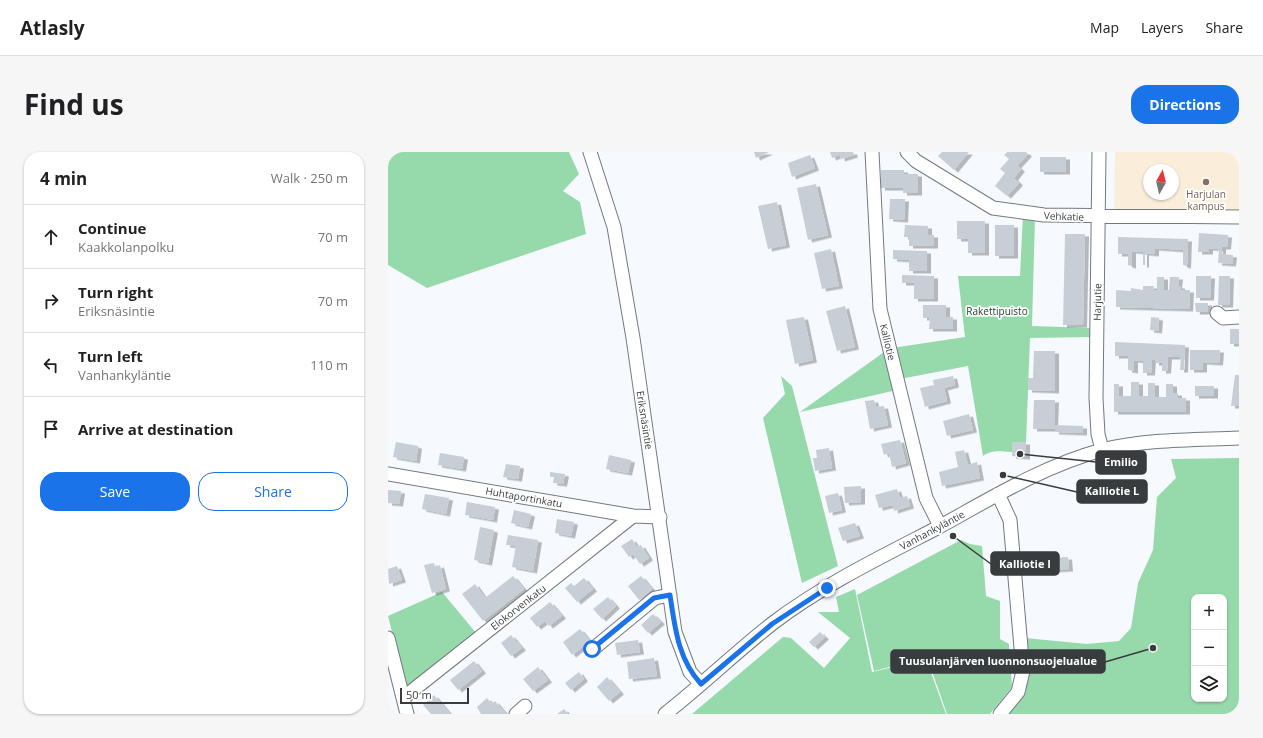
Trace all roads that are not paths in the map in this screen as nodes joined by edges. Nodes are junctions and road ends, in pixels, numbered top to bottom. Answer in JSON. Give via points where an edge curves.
{"nodes":[{"id":1,"x":590,"y":152,"type":"edge"},
{"id":2,"x":872,"y":152,"type":"edge"},
{"id":3,"x":907,"y":152,"type":"edge"},
{"id":4,"x":1099,"y":152,"type":"edge"},
{"id":5,"x":1098,"y":217,"type":"junction"},
{"id":6,"x":1239,"y":217,"type":"edge"},
{"id":7,"x":1217,"y":313,"type":"dead end"},
{"id":8,"x":1239,"y":317,"type":"edge"},
{"id":9,"x":1239,"y":438,"type":"edge"},
{"id":10,"x":1102,"y":450,"type":"junction"},
{"id":11,"x":388,"y":474,"type":"edge"},
{"id":12,"x":998,"y":494,"type":"junction"},
{"id":13,"x":633,"y":516,"type":"junction"},
{"id":14,"x":660,"y":517,"type":"junction"},
{"id":15,"x":940,"y":526,"type":"junction"},
{"id":16,"x":670,"y":595,"type":"junction"},
{"id":17,"x":388,"y":638,"type":"edge"},
{"id":18,"x":592,"y":649,"type":"dead end"},
{"id":19,"x":701,"y":684,"type":"junction"},
{"id":20,"x":403,"y":698,"type":"junction"},
{"id":21,"x":407,"y":714,"type":"edge"},
{"id":22,"x":665,"y":714,"type":"edge"},
{"id":23,"x":1000,"y":714,"type":"edge"}],
"edges":[{"from":1,"to":14,"type":"street","name":"Eriksnäsintie","via":[[614,227]]},
{"from":2,"to":15,"type":"street","name":"Kalliotie","via":[[880,309],[926,498]]},
{"from":3,"to":5,"type":"street","name":"Vehkatie","via":[[993,208],[1044,215]]},
{"from":4,"to":5,"type":"street","name":"Harjutie"},
{"from":5,"to":6,"type":"street","name":"Vehkatie"},
{"from":5,"to":10,"type":"street","name":"Harjutie","via":[[1096,398],[1098,434]]},
{"from":7,"to":8,"type":"street","via":[[1224,318]]},
{"from":9,"to":10,"type":"street","name":"Vanhankyläntie","via":[[1169,440]]},
{"from":10,"to":12,"type":"street","name":"Vanhankyläntie","via":[[1040,473]]},
{"from":11,"to":13,"type":"street","name":"Huhtaportinkatu"},
{"from":12,"to":15,"type":"street","name":"Vanhankyläntie"},
{"from":12,"to":23,"type":"street","via":[[1010,520],[1023,671],[1018,692]]},
{"from":13,"to":14,"type":"street","name":"Huhtaportinkatu"},
{"from":13,"to":20,"type":"street","name":"Elokorvenkatu"},
{"from":14,"to":16,"type":"street","name":"Eriksnäsintie"},
{"from":15,"to":19,"type":"street","name":"Vanhankyläntie","via":[[801,604],[772,624]]},
{"from":16,"to":18,"type":"street","via":[[654,598]]},
{"from":16,"to":19,"type":"street","name":"Eriksnäsintie","via":[[676,632],[684,658],[690,672]]},
{"from":17,"to":20,"type":"street"},
{"from":19,"to":22,"type":"street","name":"Vanhankyläntie"},
{"from":20,"to":21,"type":"street"}]}
